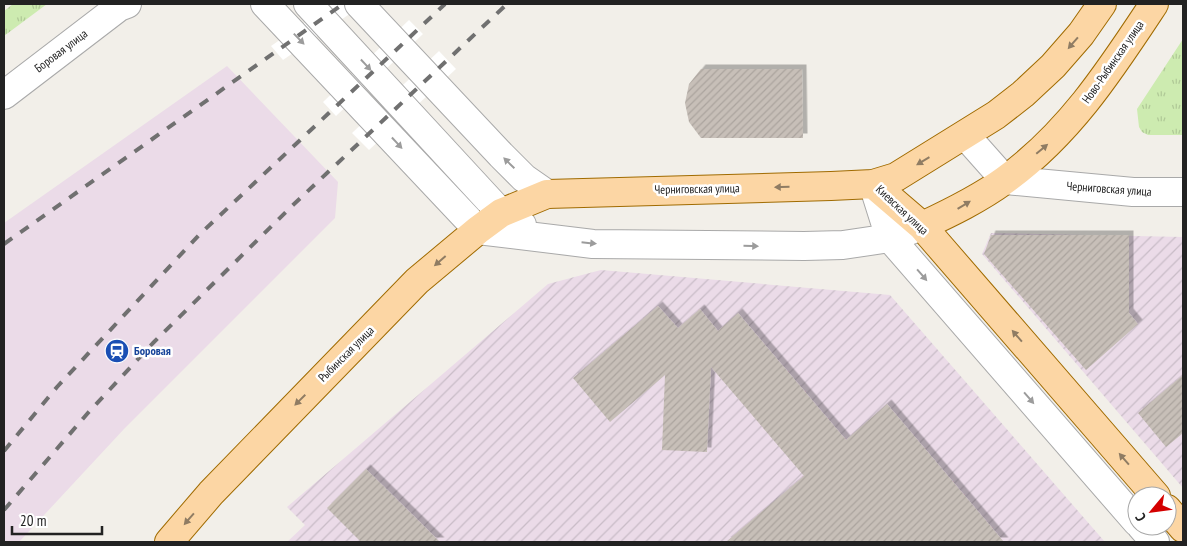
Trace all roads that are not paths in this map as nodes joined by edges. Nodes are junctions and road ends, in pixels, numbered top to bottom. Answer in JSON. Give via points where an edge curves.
{"nodes":[{"id":1,"x":265,"y":4,"type":"edge"},
{"id":2,"x":308,"y":4,"type":"edge"},
{"id":3,"x":359,"y":4,"type":"edge"},
{"id":4,"x":1102,"y":4,"type":"edge"},
{"id":5,"x":1154,"y":4,"type":"edge"},
{"id":6,"x":122,"y":5,"type":"edge"},
{"id":7,"x":4,"y":95,"type":"edge"},
{"id":8,"x":965,"y":136,"type":"junction"},
{"id":9,"x":1005,"y":180,"type":"junction"},
{"id":10,"x":873,"y":184,"type":"junction"},
{"id":11,"x":1183,"y":192,"type":"edge"},
{"id":12,"x":547,"y":194,"type":"junction"},
{"id":13,"x":501,"y":213,"type":"junction"},
{"id":14,"x":922,"y":226,"type":"junction"},
{"id":15,"x":478,"y":230,"type":"junction"},
{"id":16,"x":541,"y":237,"type":"junction"},
{"id":17,"x":890,"y":238,"type":"junction"},
{"id":18,"x":1147,"y":486,"type":"edge"},
{"id":19,"x":1127,"y":511,"type":"edge"},
{"id":20,"x":169,"y":542,"type":"edge"}],
"edges":[{"from":1,"to":15,"type":"street","one_way":true},
{"from":2,"to":13,"type":"street","one_way":true},
{"from":12,"to":3,"type":"street","one_way":true,"via":[[501,156]]},
{"from":4,"to":8,"type":"main road","one_way":true,"via":[[1053,66],[1023,94]]},
{"from":9,"to":5,"type":"main road","name":"Ново-Рыбинская улица","one_way":true,"via":[[1051,141],[1093,94]]},
{"from":6,"to":7,"type":"street","name":"Боровая улица"},
{"from":8,"to":9,"type":"street"},
{"from":8,"to":10,"type":"main road","name":"Черниговская улица","one_way":true,"via":[[896,177]]},
{"from":9,"to":11,"type":"street","name":"Черниговская улица","via":[[1133,192]]},
{"from":14,"to":9,"type":"main road","one_way":true,"via":[[958,209]]},
{"from":10,"to":12,"type":"main road","name":"Черниговская улица","one_way":true},
{"from":10,"to":14,"type":"main road","name":"Киевская улица"},
{"from":10,"to":17,"type":"street","name":"Киевская улица"},
{"from":12,"to":13,"type":"main road","name":"Рыбинская улица"},
{"from":13,"to":15,"type":"main road","name":"Рыбинская улица"},
{"from":13,"to":16,"type":"street"},
{"from":14,"to":17,"type":"street"},
{"from":18,"to":14,"type":"main road","name":"Киевская улица","one_way":true},
{"from":15,"to":16,"type":"street"},
{"from":15,"to":20,"type":"main road","name":"Рыбинская улица","one_way":true,"via":[[417,281],[211,494]]},
{"from":16,"to":17,"type":"street","one_way":true,"via":[[593,244],[804,246],[843,245]]},
{"from":17,"to":19,"type":"street","name":"Киевская улица","one_way":true}]}
